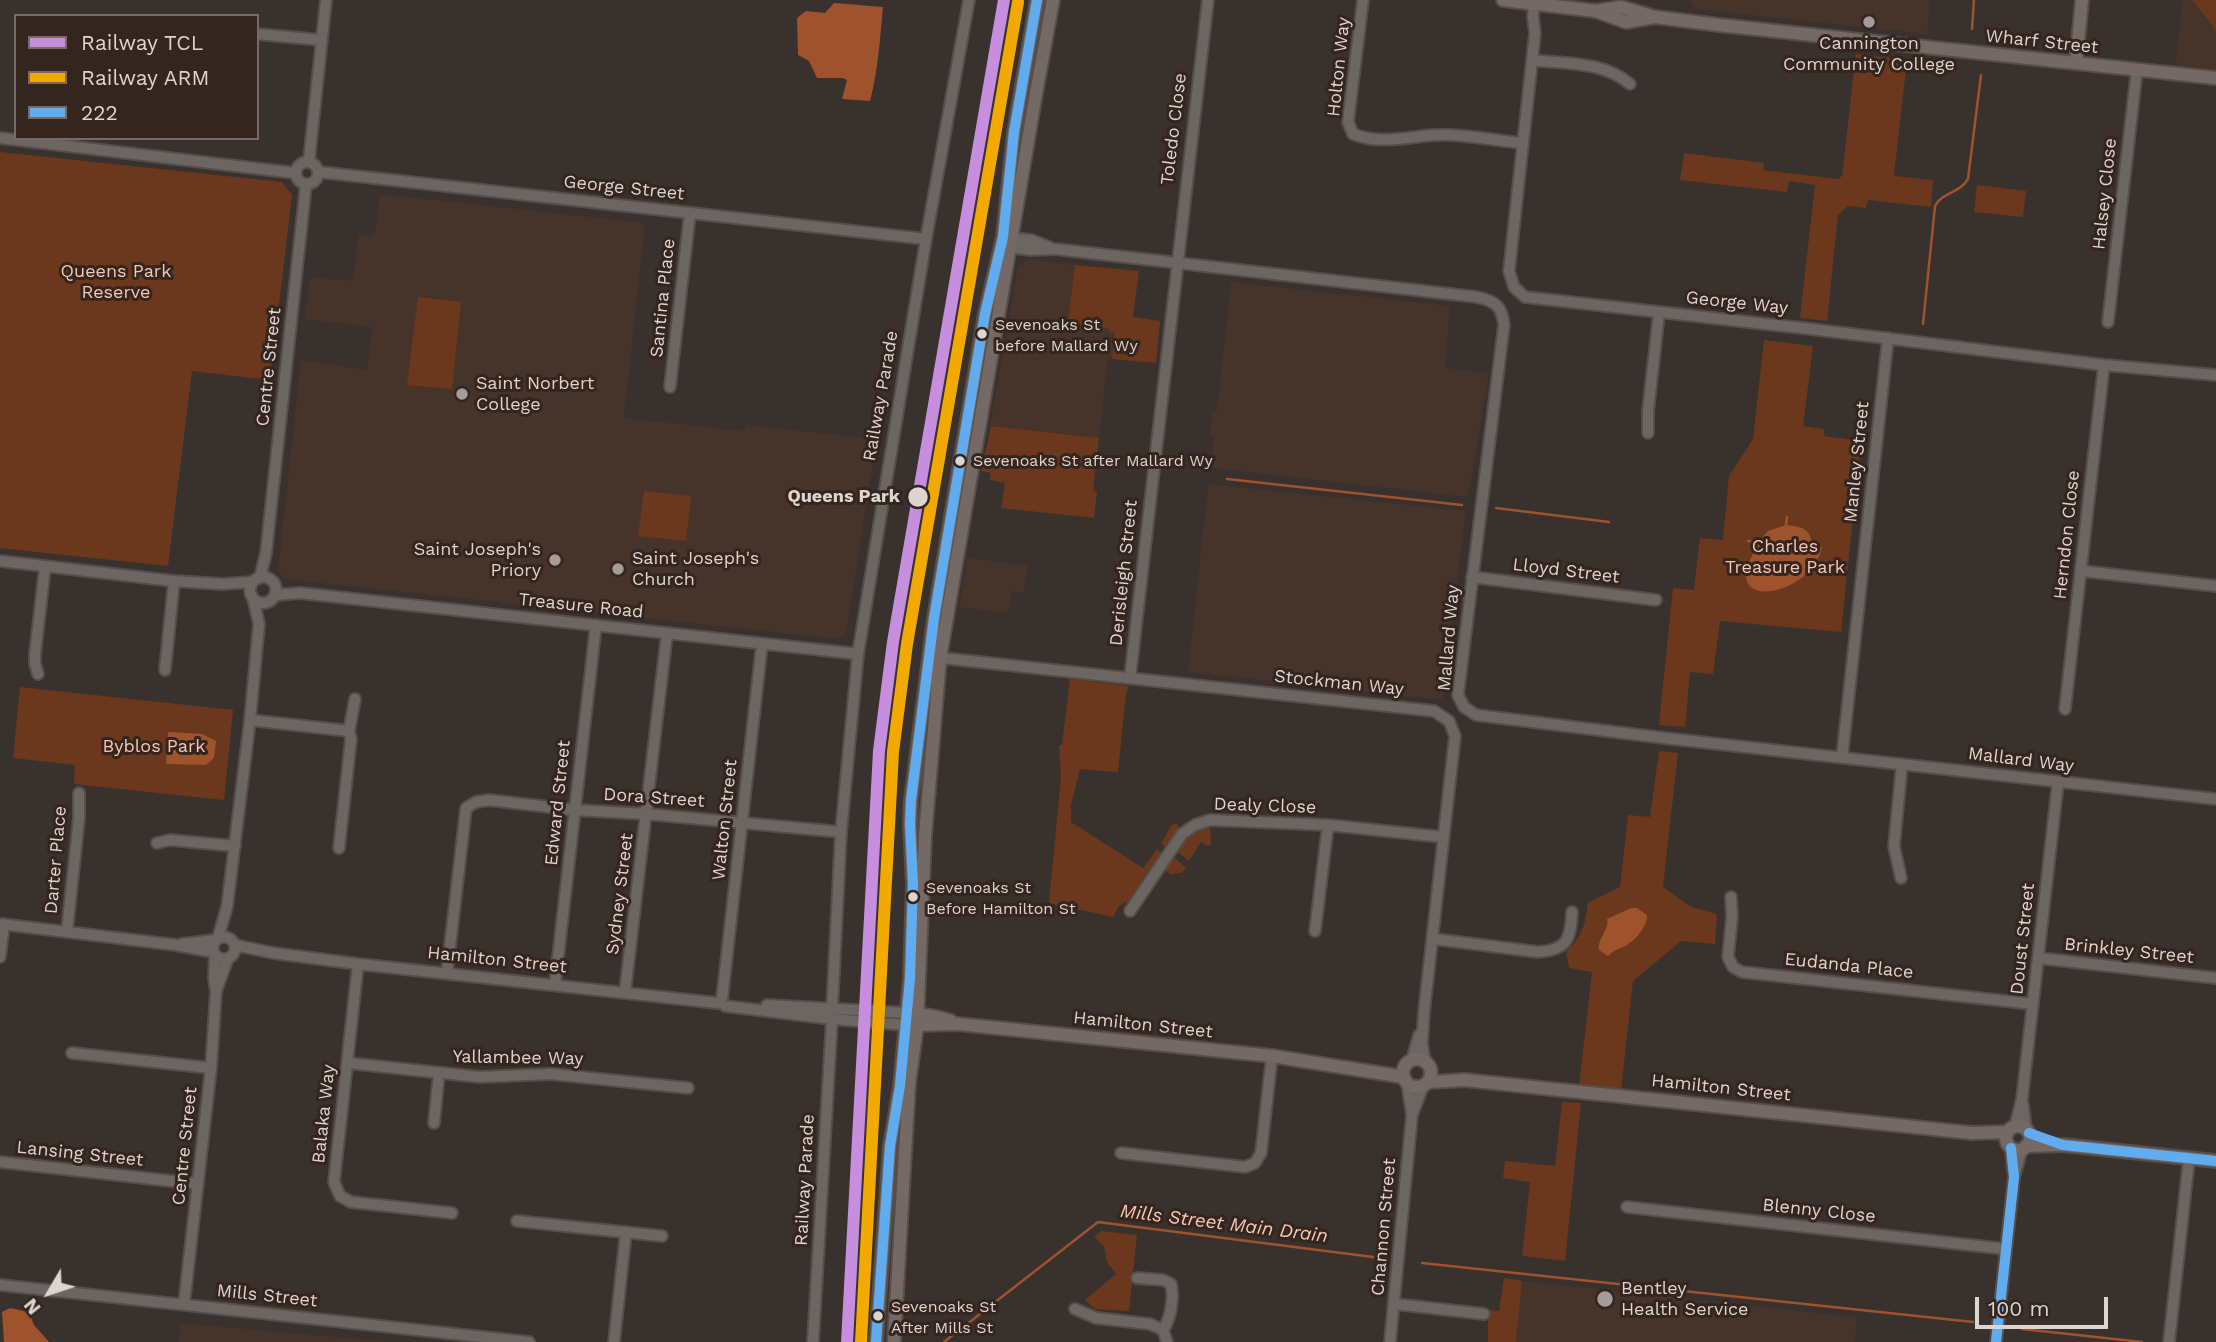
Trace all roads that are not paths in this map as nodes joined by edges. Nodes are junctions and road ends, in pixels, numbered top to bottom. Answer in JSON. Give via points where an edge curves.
{"nodes":[{"id":1,"x":326,"y":0,"type":"edge"},
{"id":2,"x":969,"y":0,"type":"edge"},
{"id":3,"x":1037,"y":0,"type":"edge"},
{"id":4,"x":1054,"y":0,"type":"edge"},
{"id":5,"x":1208,"y":0,"type":"edge"},
{"id":6,"x":1363,"y":0,"type":"edge"},
{"id":7,"x":1503,"y":0,"type":"edge"},
{"id":8,"x":2074,"y":0,"type":"edge"},
{"id":9,"x":2082,"y":0,"type":"edge"},
{"id":10,"x":1538,"y":4,"type":"junction"},
{"id":11,"x":259,"y":34,"type":"edge"},
{"id":12,"x":321,"y":40,"type":"junction"},
{"id":13,"x":1532,"y":60,"type":"junction"},
{"id":14,"x":2071,"y":62,"type":"junction"},
{"id":15,"x":2137,"y":69,"type":"junction"},
{"id":16,"x":2216,"y":78,"type":"edge"},
{"id":17,"x":1630,"y":83,"type":"dead end"},
{"id":18,"x":36,"y":140,"type":"edge"},
{"id":19,"x":73,"y":142,"type":"edge"},
{"id":20,"x":1522,"y":143,"type":"junction"},
{"id":21,"x":309,"y":161,"type":"junction"},
{"id":22,"x":318,"y":172,"type":"junction"},
{"id":23,"x":295,"y":173,"type":"junction"},
{"id":24,"x":306,"y":184,"type":"junction"},
{"id":25,"x":690,"y":213,"type":"junction"},
{"id":26,"x":926,"y":239,"type":"junction"},
{"id":27,"x":1007,"y":242,"type":"junction"},
{"id":28,"x":1176,"y":263,"type":"junction"},
{"id":29,"x":1658,"y":313,"type":"junction"},
{"id":30,"x":2108,"y":322,"type":"dead end"},
{"id":31,"x":1888,"y":338,"type":"junction"},
{"id":32,"x":2104,"y":365,"type":"junction"},
{"id":33,"x":2216,"y":375,"type":"edge"},
{"id":34,"x":670,"y":387,"type":"dead end"},
{"id":35,"x":1648,"y":433,"type":"dead end"},
{"id":36,"x":0,"y":561,"type":"edge"},
{"id":37,"x":45,"y":567,"type":"junction"},
{"id":38,"x":2082,"y":571,"type":"junction"},
{"id":39,"x":1472,"y":577,"type":"junction"},
{"id":40,"x":174,"y":581,"type":"junction"},
{"id":41,"x":2216,"y":586,"type":"edge"},
{"id":42,"x":263,"y":589,"type":"junction"},
{"id":43,"x":1656,"y":600,"type":"dead end"},
{"id":44,"x":596,"y":625,"type":"junction"},
{"id":45,"x":667,"y":633,"type":"junction"},
{"id":46,"x":762,"y":644,"type":"junction"},
{"id":47,"x":858,"y":654,"type":"junction"},
{"id":48,"x":935,"y":657,"type":"junction"},
{"id":49,"x":165,"y":670,"type":"dead end"},
{"id":50,"x":38,"y":674,"type":"dead end"},
{"id":51,"x":1130,"y":678,"type":"junction"},
{"id":52,"x":355,"y":699,"type":"dead end"},
{"id":53,"x":2065,"y":709,"type":"dead end"},
{"id":54,"x":250,"y":720,"type":"junction"},
{"id":55,"x":349,"y":731,"type":"junction"},
{"id":56,"x":1842,"y":757,"type":"junction"},
{"id":57,"x":1902,"y":764,"type":"junction"},
{"id":58,"x":2058,"y":782,"type":"junction"},
{"id":59,"x":79,"y":793,"type":"dead end"},
{"id":60,"x":2216,"y":799,"type":"edge"},
{"id":61,"x":575,"y":810,"type":"junction"},
{"id":62,"x":647,"y":814,"type":"junction"},
{"id":63,"x":742,"y":822,"type":"junction"},
{"id":64,"x":1328,"y":825,"type":"junction"},
{"id":65,"x":841,"y":832,"type":"junction"},
{"id":66,"x":1443,"y":837,"type":"junction"},
{"id":67,"x":157,"y":843,"type":"dead end"},
{"id":68,"x":235,"y":846,"type":"junction"},
{"id":69,"x":339,"y":848,"type":"dead end"},
{"id":70,"x":1901,"y":878,"type":"dead end"},
{"id":71,"x":1731,"y":897,"type":"dead end"},
{"id":72,"x":1130,"y":911,"type":"dead end"},
{"id":73,"x":1572,"y":912,"type":"dead end"},
{"id":74,"x":2,"y":924,"type":"edge"},
{"id":75,"x":1315,"y":931,"type":"dead end"},
{"id":76,"x":66,"y":932,"type":"junction"},
{"id":77,"x":1434,"y":939,"type":"junction"},
{"id":78,"x":176,"y":944,"type":"junction"},
{"id":79,"x":227,"y":945,"type":"junction"},
{"id":80,"x":214,"y":953,"type":"junction"},
{"id":81,"x":0,"y":957,"type":"edge"},
{"id":82,"x":2038,"y":958,"type":"junction"},
{"id":83,"x":358,"y":964,"type":"junction"},
{"id":84,"x":447,"y":972,"type":"junction"},
{"id":85,"x":2216,"y":978,"type":"edge"},
{"id":86,"x":555,"y":984,"type":"junction"},
{"id":87,"x":216,"y":991,"type":"junction"},
{"id":88,"x":625,"y":992,"type":"junction"},
{"id":89,"x":722,"y":1003,"type":"junction"},
{"id":90,"x":2033,"y":1004,"type":"junction"},
{"id":91,"x":832,"y":1015,"type":"junction"},
{"id":92,"x":912,"y":1019,"type":"junction"},
{"id":93,"x":72,"y":1053,"type":"dead end"},
{"id":94,"x":1272,"y":1056,"type":"junction"},
{"id":95,"x":348,"y":1063,"type":"junction"},
{"id":96,"x":211,"y":1068,"type":"junction"},
{"id":97,"x":1414,"y":1069,"type":"junction"},
{"id":98,"x":439,"y":1073,"type":"junction"},
{"id":99,"x":1465,"y":1080,"type":"junction"},
{"id":100,"x":1425,"y":1084,"type":"junction"},
{"id":101,"x":688,"y":1088,"type":"dead end"},
{"id":102,"x":1412,"y":1115,"type":"junction"},
{"id":103,"x":434,"y":1122,"type":"dead end"},
{"id":104,"x":2018,"y":1138,"type":"junction"},
{"id":105,"x":1121,"y":1153,"type":"dead end"},
{"id":106,"x":2189,"y":1159,"type":"junction"},
{"id":107,"x":2216,"y":1161,"type":"edge"},
{"id":108,"x":0,"y":1163,"type":"edge"},
{"id":109,"x":198,"y":1184,"type":"junction"},
{"id":110,"x":1627,"y":1207,"type":"dead end"},
{"id":111,"x":452,"y":1213,"type":"dead end"},
{"id":112,"x":517,"y":1221,"type":"dead end"},
{"id":113,"x":626,"y":1233,"type":"junction"},
{"id":114,"x":662,"y":1236,"type":"dead end"},
{"id":115,"x":2006,"y":1250,"type":"junction"},
{"id":116,"x":1137,"y":1278,"type":"dead end"},
{"id":117,"x":0,"y":1284,"type":"edge"},
{"id":118,"x":184,"y":1304,"type":"junction"},
{"id":119,"x":1395,"y":1304,"type":"junction"},
{"id":120,"x":1075,"y":1309,"type":"dead end"},
{"id":121,"x":1484,"y":1314,"type":"dead end"},
{"id":122,"x":1163,"y":1330,"type":"junction"},
{"id":123,"x":529,"y":1342,"type":"edge"},
{"id":124,"x":614,"y":1342,"type":"edge"},
{"id":125,"x":813,"y":1342,"type":"edge"},
{"id":126,"x":876,"y":1342,"type":"edge"},
{"id":127,"x":894,"y":1342,"type":"edge"},
{"id":128,"x":1167,"y":1342,"type":"edge"},
{"id":129,"x":1390,"y":1342,"type":"edge"},
{"id":130,"x":1996,"y":1342,"type":"edge"},
{"id":131,"x":2169,"y":1342,"type":"edge"}],
"edges":[{"from":1,"to":12,"type":"street"},
{"from":2,"to":26,"type":"street","name":"Railway Parade"},
{"from":3,"to":27,"type":"main road","via":[[1017,110]]},
{"from":4,"to":27,"type":"main road"},
{"from":5,"to":28,"type":"street","name":"Toledo Close"},
{"from":6,"to":20,"type":"street","name":"Holton Way","via":[[1348,122],[1353,134],[1365,139],[1449,135]]},
{"from":7,"to":10,"type":"main road","name":"Wharf Street"},
{"from":8,"to":14,"type":"main road"},
{"from":9,"to":14,"type":"main road"},
{"from":10,"to":13,"type":"street","name":"George Way","via":[[1541,18]]},
{"from":10,"to":14,"type":"main road","name":"Wharf Street","via":[[1596,11],[1626,22],[1655,17]]},
{"from":11,"to":12,"type":"street"},
{"from":12,"to":21,"type":"street"},
{"from":13,"to":17,"type":"street","via":[[1598,67]]},
{"from":13,"to":20,"type":"street","name":"George Way"},
{"from":14,"to":15,"type":"main road","name":"Wharf Street"},
{"from":15,"to":16,"type":"main road","name":"Wharf Street"},
{"from":15,"to":30,"type":"street","name":"Halsey Close"},
{"from":18,"to":19,"type":"street"},
{"from":19,"to":23,"type":"street"},
{"from":20,"to":29,"type":"street","name":"George Way","via":[[1509,271],[1514,287],[1531,298]]},
{"from":21,"to":22,"type":"street"},
{"from":21,"to":23,"type":"street","via":[[298,165]]},
{"from":22,"to":24,"type":"street","via":[[315,181]]},
{"from":22,"to":25,"type":"street","name":"George Street"},
{"from":23,"to":24,"type":"street"},
{"from":24,"to":42,"type":"street","name":"Centre Street"},
{"from":25,"to":26,"type":"street","name":"George Street"},
{"from":25,"to":34,"type":"street","name":"Santina Place"},
{"from":26,"to":47,"type":"street","name":"Railway Parade"},
{"from":27,"to":28,"type":"street","name":"Mallard Way","via":[[1031,240],[1055,249]]},
{"from":27,"to":48,"type":"main road","via":[[985,314],[934,618]]},
{"from":28,"to":39,"type":"street","name":"Mallard Way","via":[[1477,297],[1497,304],[1504,325]]},
{"from":28,"to":51,"type":"street","name":"Derisleigh Street"},
{"from":29,"to":31,"type":"street","name":"George Way"},
{"from":29,"to":35,"type":"street"},
{"from":31,"to":32,"type":"street","name":"George Way"},
{"from":31,"to":56,"type":"street","name":"Manley Street"},
{"from":32,"to":33,"type":"street","name":"George Way"},
{"from":32,"to":38,"type":"street","name":"Herndon Close"},
{"from":36,"to":37,"type":"street","name":"Treasure Road"},
{"from":37,"to":40,"type":"street","name":"Treasure Road"},
{"from":37,"to":50,"type":"street","via":[[35,654]]},
{"from":38,"to":41,"type":"street"},
{"from":38,"to":53,"type":"street","name":"Herndon Close"},
{"from":39,"to":43,"type":"street","name":"Lloyd Street"},
{"from":39,"to":56,"type":"street","name":"Mallard Way","via":[[1458,695],[1464,707],[1476,715]]},
{"from":40,"to":42,"type":"street","name":"Treasure Road"},
{"from":40,"to":49,"type":"street"},
{"from":42,"to":44,"type":"street","name":"Treasure Road"},
{"from":42,"to":54,"type":"street","name":"Centre Street"},
{"from":44,"to":45,"type":"street","name":"Treasure Road"},
{"from":44,"to":61,"type":"street","name":"Edward Street"},
{"from":45,"to":46,"type":"street","name":"Treasure Road"},
{"from":45,"to":62,"type":"street","name":"Sydney Street"},
{"from":46,"to":47,"type":"street","name":"Treasure Road"},
{"from":46,"to":63,"type":"street","name":"Walton Street"},
{"from":47,"to":65,"type":"street","name":"Railway Parade"},
{"from":48,"to":51,"type":"street","name":"Stockman Way"},
{"from":48,"to":92,"type":"main road","via":[[911,800]]},
{"from":51,"to":66,"type":"street","name":"Stockman Way","via":[[1434,712],[1449,721],[1455,736]]},
{"from":52,"to":55,"type":"street"},
{"from":54,"to":55,"type":"street"},
{"from":54,"to":68,"type":"street","name":"Centre Street"},
{"from":55,"to":69,"type":"street"},
{"from":56,"to":57,"type":"street","name":"Mallard Way"},
{"from":57,"to":58,"type":"street","name":"Mallard Way"},
{"from":57,"to":70,"type":"street","via":[[1894,846]]},
{"from":58,"to":60,"type":"street","name":"Mallard Way"},
{"from":58,"to":82,"type":"street","name":"Doust Street"},
{"from":59,"to":76,"type":"street","name":"Darter Place"},
{"from":61,"to":62,"type":"street","name":"Dora Street"},
{"from":61,"to":84,"type":"street","name":"Dora Street","via":[[489,800],[466,808]]},
{"from":61,"to":86,"type":"street","name":"Edward Street"},
{"from":62,"to":63,"type":"street","name":"Dora Street"},
{"from":62,"to":88,"type":"street","name":"Sydney Street"},
{"from":63,"to":65,"type":"street","name":"Dora Street"},
{"from":63,"to":89,"type":"street","name":"Walton Street"},
{"from":64,"to":66,"type":"street","name":"Dealy Close"},
{"from":64,"to":72,"type":"street","name":"Dealy Close","via":[[1210,820],[1195,825],[1182,834]]},
{"from":64,"to":75,"type":"street"},
{"from":65,"to":91,"type":"street","name":"Railway Parade"},
{"from":66,"to":77,"type":"street","name":"Stockman Way"},
{"from":67,"to":68,"type":"street"},
{"from":68,"to":79,"type":"street","name":"Centre Street","via":[[225,913]]},
{"from":71,"to":90,"type":"street","name":"Eudanda Place","via":[[1728,957],[1742,972]]},
{"from":73,"to":77,"type":"street","via":[[1568,938],[1552,951]]},
{"from":74,"to":76,"type":"street","name":"Hamilton Street"},
{"from":74,"to":81,"type":"street"},
{"from":76,"to":78,"type":"street","name":"Hamilton Street"},
{"from":77,"to":97,"type":"street","name":"Stockman Way"},
{"from":78,"to":79,"type":"street","name":"Hamilton Street"},
{"from":78,"to":80,"type":"street","name":"Hamilton Street"},
{"from":79,"to":80,"type":"street","name":"Hamilton Street","via":[[220,958]]},
{"from":79,"to":83,"type":"street","name":"Hamilton Street"},
{"from":79,"to":87,"type":"street","name":"Centre Street"},
{"from":80,"to":87,"type":"street","name":"Centre Street"},
{"from":82,"to":85,"type":"street","name":"Brinkley Street"},
{"from":82,"to":90,"type":"street","name":"Doust Street"},
{"from":83,"to":84,"type":"street","name":"Hamilton Street"},
{"from":83,"to":95,"type":"street","name":"Balaka Way"},
{"from":84,"to":86,"type":"street","name":"Hamilton Street"},
{"from":86,"to":88,"type":"street","name":"Hamilton Street"},
{"from":87,"to":96,"type":"street","name":"Centre Street"},
{"from":88,"to":89,"type":"street","name":"Hamilton Street"},
{"from":89,"to":91,"type":"street","name":"Hamilton Street"},
{"from":90,"to":104,"type":"street","name":"Doust Street"},
{"from":91,"to":92,"type":"street","name":"Hamilton Street"},
{"from":91,"to":125,"type":"street","name":"Railway Parade"},
{"from":92,"to":94,"type":"main road","name":"Hamilton Street"},
{"from":92,"to":126,"type":"main road","via":[[890,1146]]},
{"from":92,"to":127,"type":"main road"},
{"from":93,"to":96,"type":"street"},
{"from":94,"to":97,"type":"main road","name":"Hamilton Street","via":[[1366,1070]]},
{"from":94,"to":105,"type":"street","via":[[1261,1153],[1255,1163],[1245,1167]]},
{"from":95,"to":98,"type":"street","name":"Yallambee Way"},
{"from":95,"to":111,"type":"street","name":"Balaka Way","via":[[334,1182],[340,1196],[351,1202]]},
{"from":96,"to":109,"type":"street","name":"Centre Street"},
{"from":97,"to":99,"type":"main road","name":"Hamilton Street"},
{"from":97,"to":100,"type":"main road","name":"Hamilton Street","via":[[1415,1087]]},
{"from":97,"to":100,"type":"main road","via":[[1431,1075]]},
{"from":97,"to":102,"type":"street","name":"Channon Street"},
{"from":98,"to":101,"type":"street","name":"Yallambee Way","via":[[480,1077],[551,1074]]},
{"from":98,"to":103,"type":"street"},
{"from":99,"to":100,"type":"main road","name":"Hamilton Street"},
{"from":99,"to":104,"type":"main road","name":"Hamilton Street"},
{"from":100,"to":102,"type":"street","name":"Channon Street"},
{"from":102,"to":119,"type":"street","name":"Channon Street"},
{"from":104,"to":106,"type":"main road","name":"Hamilton Street"},
{"from":104,"to":115,"type":"street","name":"Doust Street"},
{"from":106,"to":107,"type":"main road","name":"Hamilton Street"},
{"from":106,"to":131,"type":"street"},
{"from":108,"to":109,"type":"street","name":"Lansing Street"},
{"from":109,"to":118,"type":"street","name":"Centre Street"},
{"from":110,"to":115,"type":"street","name":"Blenny Close"},
{"from":112,"to":113,"type":"street"},
{"from":113,"to":114,"type":"street"},
{"from":113,"to":124,"type":"street"},
{"from":115,"to":130,"type":"street","name":"Doust Street"},
{"from":116,"to":122,"type":"street","via":[[1171,1284],[1170,1313]]},
{"from":117,"to":118,"type":"street","name":"Mills Street"},
{"from":118,"to":123,"type":"street","name":"Mills Street"},
{"from":119,"to":121,"type":"street"},
{"from":119,"to":129,"type":"street","name":"Channon Street"},
{"from":120,"to":122,"type":"street","via":[[1096,1318],[1150,1324]]},
{"from":122,"to":128,"type":"street"}]}
